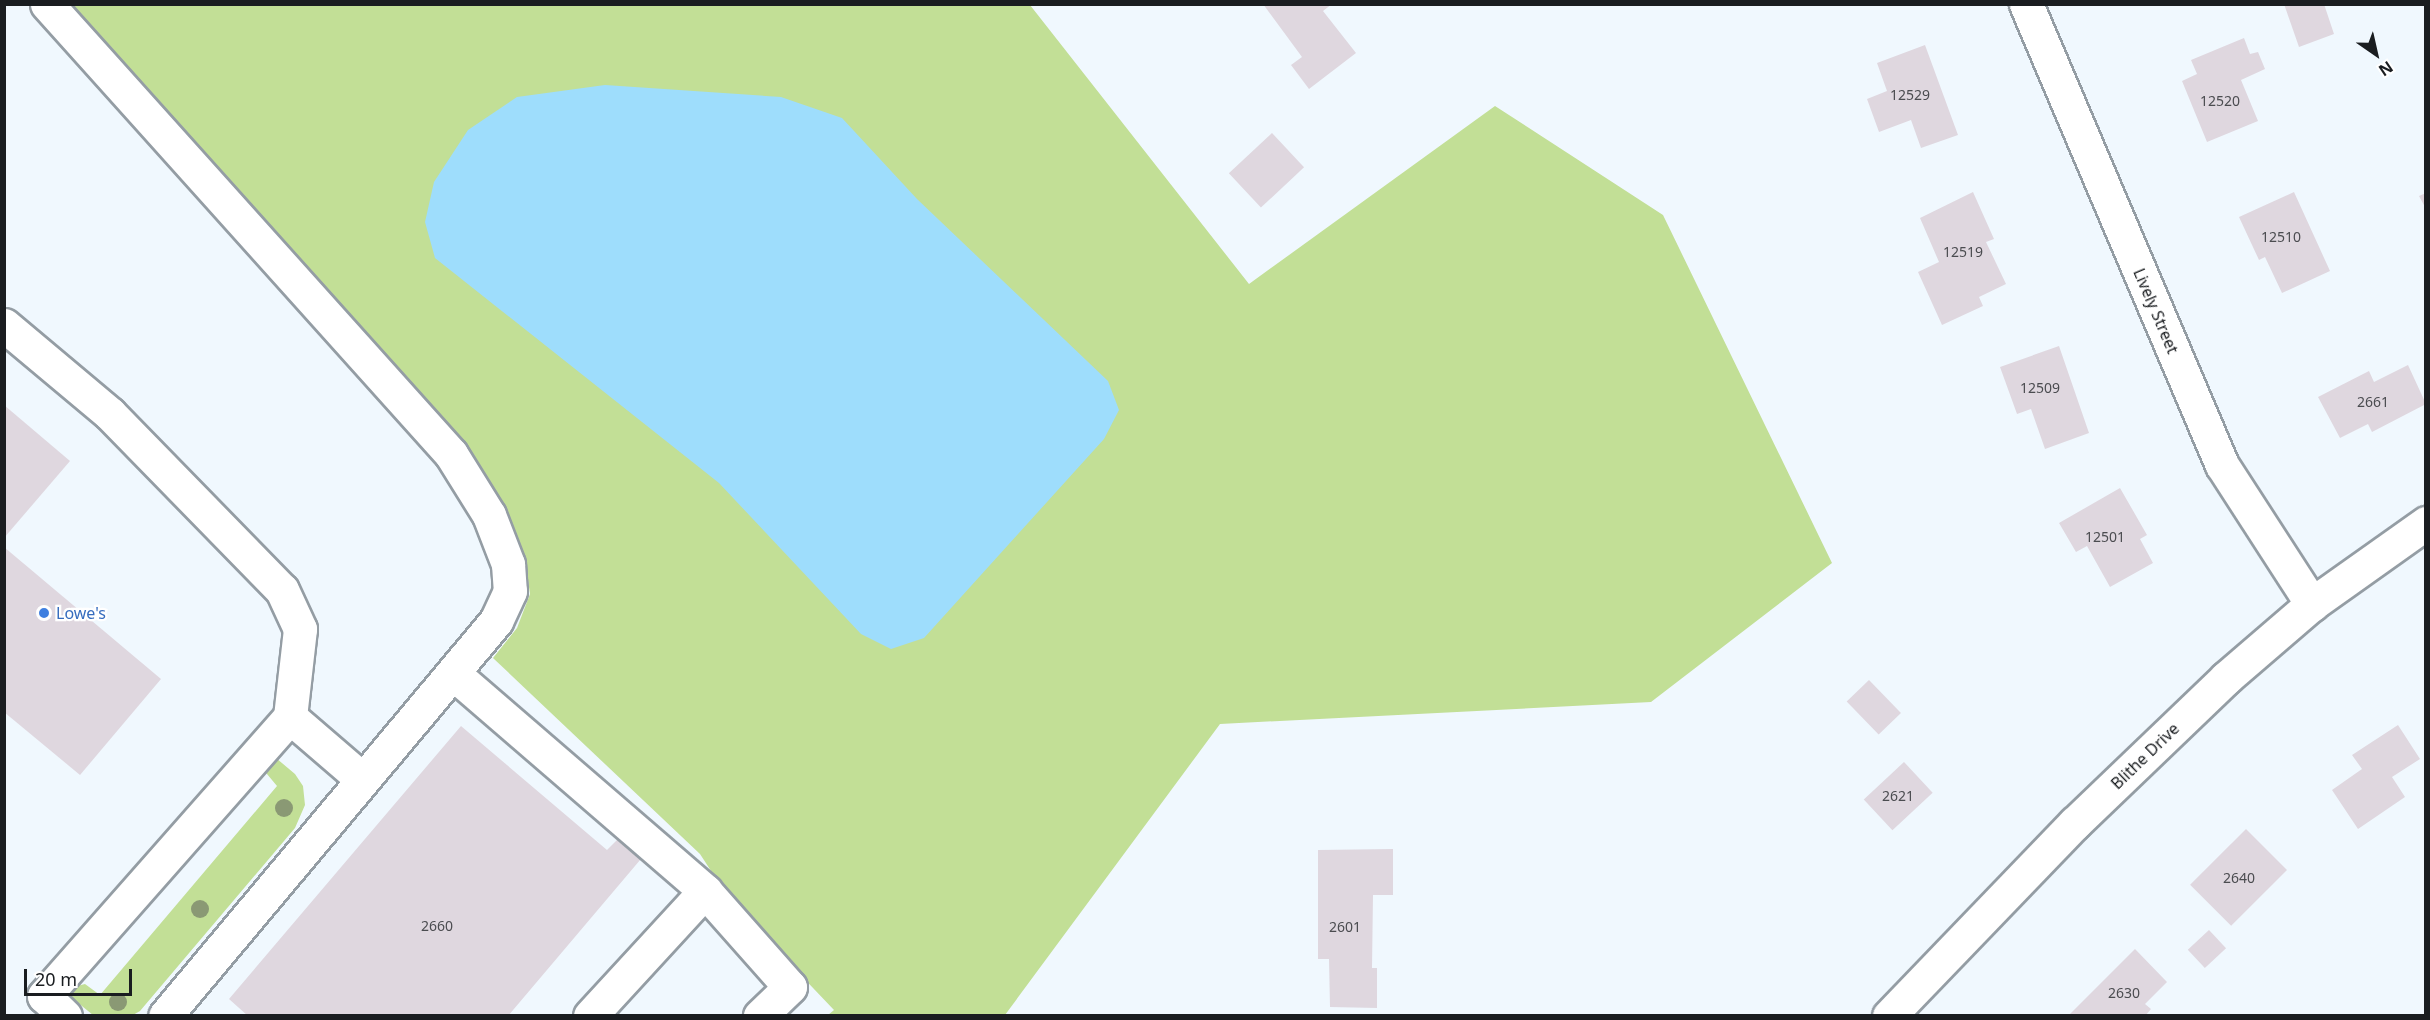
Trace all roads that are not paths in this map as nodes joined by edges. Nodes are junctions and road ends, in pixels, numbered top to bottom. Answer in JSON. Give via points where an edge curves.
{"nodes":[{"id":1,"x":47,"y":4,"type":"edge"},
{"id":2,"x":2026,"y":4,"type":"edge"},
{"id":3,"x":4,"y":325,"type":"edge"},
{"id":4,"x":2426,"y":523,"type":"edge"},
{"id":5,"x":2312,"y":604,"type":"junction"},
{"id":6,"x":454,"y":674,"type":"junction"},
{"id":7,"x":290,"y":717,"type":"junction"},
{"id":8,"x":362,"y":779,"type":"junction"},
{"id":9,"x":705,"y":891,"type":"junction"},
{"id":10,"x":65,"y":1016,"type":"edge"},
{"id":11,"x":165,"y":1016,"type":"edge"},
{"id":12,"x":590,"y":1016,"type":"edge"},
{"id":13,"x":759,"y":1016,"type":"edge"},
{"id":14,"x":1889,"y":1016,"type":"edge"}],
"edges":[{"from":1,"to":6,"type":"street","via":[[451,454],[489,515],[508,564],[510,591],[496,621]]},
{"from":2,"to":5,"type":"street","name":"Lively Street","via":[[2222,465]]},
{"from":3,"to":7,"type":"street","via":[[110,414],[282,590],[300,629]]},
{"from":4,"to":5,"type":"street","name":"Blithe Drive"},
{"from":5,"to":14,"type":"street","name":"Blithe Drive","via":[[2226,678],[2075,824]]},
{"from":6,"to":8,"type":"street"},
{"from":6,"to":9,"type":"street"},
{"from":7,"to":8,"type":"street"},
{"from":7,"to":10,"type":"street","via":[[44,996]]},
{"from":8,"to":11,"type":"street"},
{"from":9,"to":12,"type":"street"},
{"from":9,"to":13,"type":"street","via":[[790,987]]}]}
